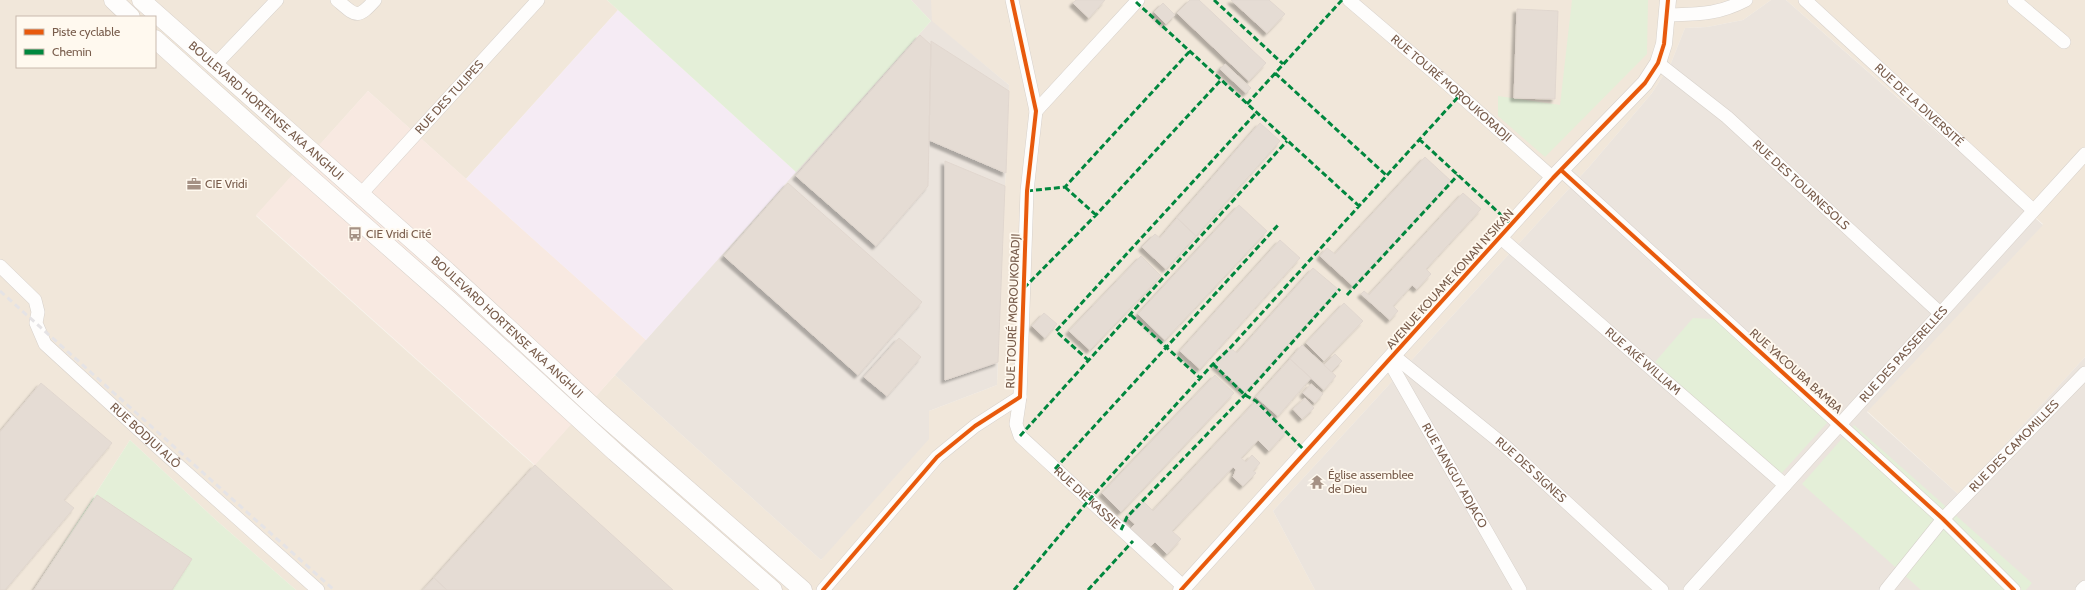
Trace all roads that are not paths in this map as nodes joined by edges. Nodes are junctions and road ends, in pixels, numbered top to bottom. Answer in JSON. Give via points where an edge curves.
{"nodes":[{"id":1,"x":113,"y":0,"type":"edge"},
{"id":2,"x":140,"y":0,"type":"edge"},
{"id":3,"x":277,"y":0,"type":"edge"},
{"id":4,"x":337,"y":0,"type":"edge"},
{"id":5,"x":375,"y":0,"type":"edge"},
{"id":6,"x":538,"y":0,"type":"edge"},
{"id":7,"x":1012,"y":0,"type":"edge"},
{"id":8,"x":1138,"y":0,"type":"edge"},
{"id":9,"x":1348,"y":0,"type":"edge"},
{"id":10,"x":1746,"y":0,"type":"edge"},
{"id":11,"x":1804,"y":0,"type":"edge"},
{"id":12,"x":2014,"y":0,"type":"edge"},
{"id":13,"x":1668,"y":7,"type":"edge"},
{"id":14,"x":130,"y":16,"type":"edge"},
{"id":15,"x":156,"y":40,"type":"edge"},
{"id":16,"x":2064,"y":42,"type":"dead end"},
{"id":17,"x":1658,"y":63,"type":"junction"},
{"id":18,"x":214,"y":66,"type":"junction"},
{"id":19,"x":1036,"y":110,"type":"junction"},
{"id":20,"x":2085,"y":154,"type":"edge"},
{"id":21,"x":1557,"y":174,"type":"junction"},
{"id":22,"x":360,"y":194,"type":"junction"},
{"id":23,"x":2033,"y":210,"type":"junction"},
{"id":24,"x":1501,"y":238,"type":"junction"},
{"id":25,"x":0,"y":266,"type":"edge"},
{"id":26,"x":1940,"y":313,"type":"junction"},
{"id":27,"x":1391,"y":358,"type":"junction"},
{"id":28,"x":2085,"y":373,"type":"edge"},
{"id":29,"x":1020,"y":397,"type":"junction"},
{"id":30,"x":1840,"y":425,"type":"junction"},
{"id":31,"x":1785,"y":485,"type":"junction"},
{"id":32,"x":1943,"y":520,"type":"junction"},
{"id":33,"x":2085,"y":587,"type":"edge"},
{"id":34,"x":1183,"y":589,"type":"edge"},
{"id":35,"x":318,"y":590,"type":"edge"},
{"id":36,"x":773,"y":590,"type":"edge"},
{"id":37,"x":803,"y":590,"type":"edge"},
{"id":38,"x":824,"y":590,"type":"edge"},
{"id":39,"x":1520,"y":590,"type":"edge"},
{"id":40,"x":1662,"y":590,"type":"edge"},
{"id":41,"x":1690,"y":590,"type":"edge"},
{"id":42,"x":1886,"y":590,"type":"edge"},
{"id":43,"x":2014,"y":590,"type":"edge"},
{"id":44,"x":2082,"y":590,"type":"edge"}],
"edges":[{"from":1,"to":14,"type":"main road"},
{"from":2,"to":18,"type":"main road","name":"BOULEVARD HORTENSE AKA ANGHUI"},
{"from":3,"to":18,"type":"street"},
{"from":4,"to":5,"type":"street","via":[[359,15]]},
{"from":6,"to":22,"type":"street","name":"RUE DES TULIPES"},
{"from":7,"to":19,"type":"street","name":"RUE TOURÉ MOROUKORADJI"},
{"from":8,"to":19,"type":"street"},
{"from":9,"to":21,"type":"street","name":"RUE TOURÉ MOROUKORADJI"},
{"from":10,"to":13,"type":"street","via":[[1723,11],[1703,14]]},
{"from":11,"to":23,"type":"street","name":"RUE DE LA DIVERSITÉ"},
{"from":12,"to":16,"type":"street"},
{"from":13,"to":17,"type":"street","name":"AVENUE KOUAME KONAN N'SIKAN","via":[[1664,44]]},
{"from":15,"to":36,"type":"main road","name":"BOULEVARD HORTENSE AKA ANGHUI","via":[[455,305],[615,452]]},
{"from":17,"to":21,"type":"street","name":"AVENUE KOUAME KONAN N'SIKAN","via":[[1645,83]]},
{"from":17,"to":26,"type":"street","name":"RUE DES TOURNESOLS","via":[[1727,117]]},
{"from":18,"to":22,"type":"main road","name":"BOULEVARD HORTENSE AKA ANGHUI"},
{"from":19,"to":29,"type":"street","name":"RUE TOURÉ MOROUKORADJI","via":[[1027,191]]},
{"from":20,"to":23,"type":"street","name":"RUE DES PASSERELLES"},
{"from":21,"to":24,"type":"street","name":"AVENUE KOUAME KONAN N'SIKAN"},
{"from":21,"to":30,"type":"street","name":"RUE YACOUBA BAMBA"},
{"from":22,"to":37,"type":"main road","name":"BOULEVARD HORTENSE AKA ANGHUI","via":[[599,412]]},
{"from":23,"to":26,"type":"street","name":"RUE DES PASSERELLES"},
{"from":24,"to":27,"type":"street","name":"AVENUE KOUAME KONAN N'SIKAN"},
{"from":24,"to":31,"type":"street","name":"RUE AKÉ WILLIAM"},
{"from":25,"to":35,"type":"street","name":"RUE BODJUI ALÔ","via":[[35,300],[38,312],[36,323],[45,344]]},
{"from":26,"to":30,"type":"street","name":"RUE DES PASSERELLES"},
{"from":27,"to":34,"type":"street","name":"AVENUE KOUAME KONAN N'SIKAN"},
{"from":27,"to":39,"type":"street","name":"RUE NANGUY ADJACO"},
{"from":27,"to":40,"type":"street","name":"RUE DES SIGNES","via":[[1505,446]]},
{"from":28,"to":32,"type":"street","name":"RUE DES CAMOMILLES"},
{"from":29,"to":34,"type":"street","name":"RUE DIÉ KASSIE","via":[[1016,424],[1020,436]]},
{"from":29,"to":38,"type":"street","name":"RUE TOURÉ MOROUKORADJI","via":[[975,426],[937,457]]},
{"from":30,"to":31,"type":"street","name":"RUE DES PASSERELLES"},
{"from":30,"to":32,"type":"street","name":"RUE YACOUBA BAMBA"},
{"from":31,"to":41,"type":"street","name":"RUE DES PASSERELLES"},
{"from":32,"to":42,"type":"street","name":"RUE DES CAMOMILLES"},
{"from":32,"to":43,"type":"street","name":"RUE YACOUBA BAMBA"},
{"from":33,"to":44,"type":"street"}]}
